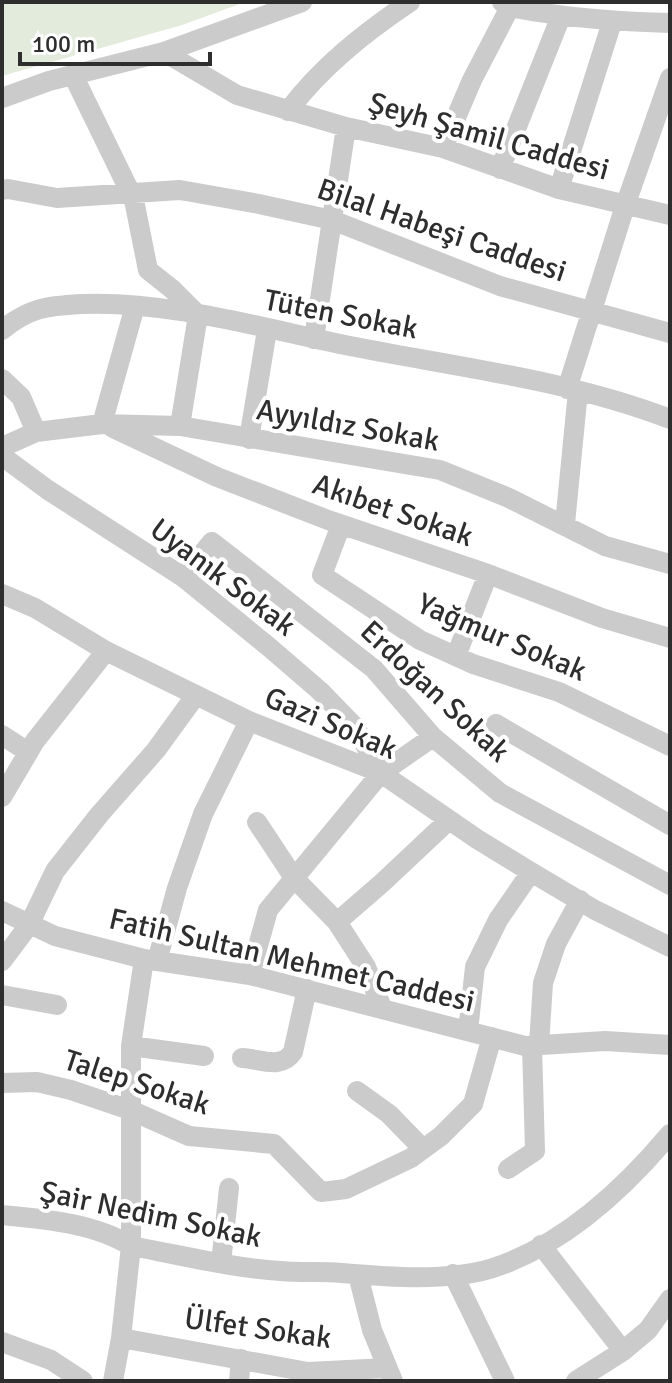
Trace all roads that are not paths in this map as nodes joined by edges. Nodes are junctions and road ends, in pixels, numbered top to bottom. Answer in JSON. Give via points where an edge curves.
{"nodes":[{"id":1,"x":267,"y":2,"type":"edge"},
{"id":2,"x":302,"y":2,"type":"edge"},
{"id":3,"x":410,"y":2,"type":"edge"},
{"id":4,"x":506,"y":4,"type":"edge"},
{"id":5,"x":561,"y":16,"type":"junction"},
{"id":6,"x":612,"y":22,"type":"junction"},
{"id":7,"x":670,"y":23,"type":"edge"},
{"id":8,"x":164,"y":52,"type":"junction"},
{"id":9,"x":73,"y":75,"type":"junction"},
{"id":10,"x":670,"y":78,"type":"edge"},
{"id":11,"x":2,"y":86,"type":"edge"},
{"id":12,"x":2,"y":98,"type":"edge"},
{"id":13,"x":288,"y":111,"type":"junction"},
{"id":14,"x":346,"y":127,"type":"junction"},
{"id":15,"x":443,"y":148,"type":"junction"},
{"id":16,"x":500,"y":169,"type":"junction"},
{"id":17,"x":559,"y":189,"type":"junction"},
{"id":18,"x":2,"y":190,"type":"edge"},
{"id":19,"x":131,"y":194,"type":"junction"},
{"id":20,"x":625,"y":206,"type":"junction"},
{"id":21,"x":670,"y":215,"type":"edge"},
{"id":22,"x":332,"y":220,"type":"junction"},
{"id":23,"x":135,"y":306,"type":"junction"},
{"id":24,"x":591,"y":311,"type":"junction"},
{"id":25,"x":198,"y":315,"type":"junction"},
{"id":26,"x":2,"y":330,"type":"edge"},
{"id":27,"x":267,"y":330,"type":"junction"},
{"id":28,"x":670,"y":333,"type":"edge"},
{"id":29,"x":314,"y":339,"type":"junction"},
{"id":30,"x":2,"y":379,"type":"edge"},
{"id":31,"x":572,"y":390,"type":"junction"},
{"id":32,"x":670,"y":419,"type":"edge"},
{"id":33,"x":102,"y":424,"type":"junction"},
{"id":34,"x":180,"y":426,"type":"junction"},
{"id":35,"x":36,"y":432,"type":"junction"},
{"id":36,"x":249,"y":439,"type":"junction"},
{"id":37,"x":2,"y":447,"type":"edge"},
{"id":38,"x":2,"y":456,"type":"edge"},
{"id":39,"x":565,"y":524,"type":"junction"},
{"id":40,"x":341,"y":525,"type":"junction"},
{"id":41,"x":670,"y":564,"type":"edge"},
{"id":42,"x":488,"y":574,"type":"junction"},
{"id":43,"x":183,"y":577,"type":"junction"},
{"id":44,"x":2,"y":594,"type":"edge"},
{"id":45,"x":670,"y":638,"type":"edge"},
{"id":46,"x":106,"y":651,"type":"junction"},
{"id":47,"x":456,"y":656,"type":"junction"},
{"id":48,"x":196,"y":695,"type":"junction"},
{"id":49,"x":249,"y":721,"type":"junction"},
{"id":50,"x":496,"y":724,"type":"dead end"},
{"id":51,"x":2,"y":735,"type":"edge"},
{"id":52,"x":433,"y":737,"type":"junction"},
{"id":53,"x":670,"y":746,"type":"edge"},
{"id":54,"x":28,"y":752,"type":"junction"},
{"id":55,"x":381,"y":773,"type":"junction"},
{"id":56,"x":2,"y":797,"type":"edge"},
{"id":57,"x":449,"y":820,"type":"junction"},
{"id":58,"x":257,"y":822,"type":"dead end"},
{"id":59,"x":670,"y":825,"type":"edge"},
{"id":60,"x":531,"y":872,"type":"junction"},
{"id":61,"x":294,"y":878,"type":"junction"},
{"id":62,"x":670,"y":885,"type":"edge"},
{"id":63,"x":580,"y":900,"type":"junction"},
{"id":64,"x":2,"y":911,"type":"edge"},
{"id":65,"x":337,"y":922,"type":"junction"},
{"id":66,"x":29,"y":925,"type":"junction"},
{"id":67,"x":670,"y":947,"type":"edge"},
{"id":68,"x":151,"y":960,"type":"junction"},
{"id":69,"x":2,"y":961,"type":"edge"},
{"id":70,"x":250,"y":975,"type":"junction"},
{"id":71,"x":307,"y":989,"type":"junction"},
{"id":72,"x":2,"y":995,"type":"edge"},
{"id":73,"x":57,"y":1005,"type":"dead end"},
{"id":74,"x":382,"y":1008,"type":"junction"},
{"id":75,"x":468,"y":1031,"type":"junction"},
{"id":76,"x":492,"y":1037,"type":"junction"},
{"id":77,"x":536,"y":1045,"type":"junction"},
{"id":78,"x":670,"y":1045,"type":"edge"},
{"id":79,"x":131,"y":1046,"type":"junction"},
{"id":80,"x":204,"y":1056,"type":"dead end"},
{"id":81,"x":242,"y":1058,"type":"dead end"},
{"id":82,"x":2,"y":1083,"type":"edge"},
{"id":83,"x":357,"y":1091,"type":"dead end"},
{"id":84,"x":130,"y":1110,"type":"junction"},
{"id":85,"x":670,"y":1134,"type":"edge"},
{"id":86,"x":423,"y":1149,"type":"junction"},
{"id":87,"x":508,"y":1169,"type":"dead end"},
{"id":88,"x":229,"y":1188,"type":"dead end"},
{"id":89,"x":2,"y":1215,"type":"edge"},
{"id":90,"x":541,"y":1245,"type":"junction"},
{"id":91,"x":131,"y":1246,"type":"junction"},
{"id":92,"x":221,"y":1263,"type":"junction"},
{"id":93,"x":453,"y":1274,"type":"junction"},
{"id":94,"x":358,"y":1275,"type":"junction"},
{"id":95,"x":670,"y":1299,"type":"edge"},
{"id":96,"x":121,"y":1338,"type":"junction"},
{"id":97,"x":2,"y":1342,"type":"edge"},
{"id":98,"x":623,"y":1351,"type":"junction"},
{"id":99,"x":241,"y":1359,"type":"junction"},
{"id":100,"x":390,"y":1375,"type":"edge"},
{"id":101,"x":310,"y":1376,"type":"edge"},
{"id":102,"x":83,"y":1381,"type":"edge"},
{"id":103,"x":113,"y":1381,"type":"edge"},
{"id":104,"x":239,"y":1381,"type":"edge"},
{"id":105,"x":505,"y":1381,"type":"edge"},
{"id":106,"x":576,"y":1381,"type":"edge"}],
"edges":[{"from":1,"to":11,"type":"street","via":[[170,39]]},
{"from":2,"to":8,"type":"street"},
{"from":3,"to":13,"type":"street","via":[[343,53]]},
{"from":4,"to":5,"type":"street"},
{"from":4,"to":15,"type":"street"},
{"from":5,"to":6,"type":"street"},
{"from":5,"to":16,"type":"street"},
{"from":6,"to":7,"type":"street"},
{"from":6,"to":17,"type":"street"},
{"from":8,"to":9,"type":"street"},
{"from":8,"to":13,"type":"street","name":"Şeyh Şamil Caddesi","via":[[237,95]]},
{"from":9,"to":12,"type":"street"},
{"from":9,"to":19,"type":"street"},
{"from":10,"to":20,"type":"street"},
{"from":13,"to":14,"type":"street","name":"Şeyh Şamil Caddesi"},
{"from":14,"to":15,"type":"street","name":"Şeyh Şamil Caddesi"},
{"from":14,"to":22,"type":"street"},
{"from":15,"to":16,"type":"street","name":"Şeyh Şamil Caddesi"},
{"from":16,"to":17,"type":"street","name":"Şeyh Şamil Caddesi"},
{"from":17,"to":20,"type":"street","name":"Şeyh Şamil Caddesi"},
{"from":18,"to":19,"type":"street","name":"Bilal Habeşi Caddesi","via":[[57,198]]},
{"from":19,"to":22,"type":"street","name":"Bilal Habeşi Caddesi","via":[[180,190]]},
{"from":19,"to":25,"type":"street","via":[[148,270]]},
{"from":20,"to":21,"type":"street","name":"Şeyh Şamil Caddesi"},
{"from":20,"to":24,"type":"street"},
{"from":22,"to":24,"type":"street","name":"Bilal Habeşi Caddesi","via":[[500,286]]},
{"from":22,"to":29,"type":"street"},
{"from":23,"to":25,"type":"street","name":"Tüten Sokak"},
{"from":23,"to":26,"type":"street","name":"Tüten Sokak","via":[[33,309]]},
{"from":23,"to":33,"type":"street"},
{"from":24,"to":28,"type":"street","name":"Bilal Habeşi Caddesi"},
{"from":24,"to":31,"type":"street"},
{"from":25,"to":27,"type":"street","name":"Tüten Sokak"},
{"from":25,"to":34,"type":"street"},
{"from":27,"to":29,"type":"street","name":"Tüten Sokak"},
{"from":27,"to":36,"type":"street"},
{"from":29,"to":31,"type":"street","name":"Tüten Sokak"},
{"from":30,"to":35,"type":"street","via":[[21,397]]},
{"from":31,"to":32,"type":"street","name":"Tüten Sokak"},
{"from":31,"to":39,"type":"street"},
{"from":33,"to":34,"type":"street","name":"Ayyıldız Sokak"},
{"from":33,"to":35,"type":"street","name":"Ayyıldız Sokak"},
{"from":33,"to":40,"type":"street","name":"Akıbet Sokak","via":[[217,477]]},
{"from":34,"to":36,"type":"street","name":"Ayyıldız Sokak"},
{"from":35,"to":37,"type":"street","name":"Ayyıldız Sokak"},
{"from":36,"to":39,"type":"street","name":"Ayyıldız Sokak","via":[[440,470]]},
{"from":38,"to":43,"type":"street","name":"Uyanık Sokak"},
{"from":39,"to":41,"type":"street","name":"Ayyıldız Sokak","via":[[605,546]]},
{"from":40,"to":42,"type":"street","name":"Akıbet Sokak"},
{"from":40,"to":47,"type":"street","name":"Yağmur Sokak","via":[[322,575],[420,640]]},
{"from":42,"to":45,"type":"street","name":"Akıbet Sokak"},
{"from":42,"to":47,"type":"street"},
{"from":43,"to":52,"type":"street","name":"Erdoğan Sokak","via":[[212,542],[374,669]]},
{"from":43,"to":55,"type":"street","name":"Uyanık Sokak","via":[[320,691],[355,727]]},
{"from":44,"to":46,"type":"street","name":"Gazi Sokak"},
{"from":46,"to":48,"type":"street","name":"Gazi Sokak"},
{"from":46,"to":54,"type":"street"},
{"from":47,"to":53,"type":"street","name":"Yağmur Sokak","via":[[559,692]]},
{"from":48,"to":49,"type":"street","name":"Gazi Sokak"},
{"from":48,"to":66,"type":"street","via":[[55,871]]},
{"from":49,"to":55,"type":"street","name":"Gazi Sokak"},
{"from":49,"to":68,"type":"street","via":[[203,814]]},
{"from":50,"to":59,"type":"street"},
{"from":51,"to":54,"type":"street"},
{"from":52,"to":55,"type":"street"},
{"from":52,"to":62,"type":"street","name":"Erdoğan Sokak","via":[[500,793]]},
{"from":54,"to":56,"type":"street"},
{"from":55,"to":57,"type":"street","name":"Gazi Sokak"},
{"from":55,"to":61,"type":"street"},
{"from":57,"to":60,"type":"street","name":"Gazi Sokak"},
{"from":57,"to":65,"type":"street"},
{"from":58,"to":61,"type":"street"},
{"from":60,"to":63,"type":"street","name":"Gazi Sokak"},
{"from":60,"to":75,"type":"street","via":[[498,920],[475,967]]},
{"from":61,"to":65,"type":"street"},
{"from":61,"to":70,"type":"street","via":[[268,910]]},
{"from":63,"to":67,"type":"street","name":"Gazi Sokak"},
{"from":63,"to":77,"type":"street","via":[[556,944],[543,983]]},
{"from":64,"to":66,"type":"street","name":"Fatih Sultan Mehmet Caddesi"},
{"from":65,"to":74,"type":"street","via":[[366,967]]},
{"from":66,"to":68,"type":"street","name":"Fatih Sultan Mehmet Caddesi"},
{"from":66,"to":69,"type":"street"},
{"from":68,"to":70,"type":"street","name":"Fatih Sultan Mehmet Caddesi"},
{"from":68,"to":79,"type":"street"},
{"from":70,"to":71,"type":"street","name":"Fatih Sultan Mehmet Caddesi"},
{"from":71,"to":74,"type":"street","name":"Fatih Sultan Mehmet Caddesi"},
{"from":71,"to":81,"type":"street","via":[[290,1057],[279,1064]]},
{"from":72,"to":73,"type":"street"},
{"from":74,"to":75,"type":"street","name":"Fatih Sultan Mehmet Caddesi"},
{"from":75,"to":76,"type":"street","name":"Fatih Sultan Mehmet Caddesi"},
{"from":76,"to":77,"type":"street","name":"Fatih Sultan Mehmet Caddesi"},
{"from":76,"to":86,"type":"street","name":"Talep Sokak","via":[[473,1104]]},
{"from":77,"to":78,"type":"street","name":"Fatih Sultan Mehmet Caddesi"},
{"from":77,"to":87,"type":"street","via":[[535,1151]]},
{"from":79,"to":80,"type":"street"},
{"from":79,"to":84,"type":"street"},
{"from":82,"to":84,"type":"street","name":"Talep Sokak","via":[[37,1082]]},
{"from":83,"to":86,"type":"street"},
{"from":84,"to":86,"type":"street","name":"Talep Sokak","via":[[189,1136],[274,1144],[321,1192],[346,1189]]},
{"from":84,"to":91,"type":"street"},
{"from":85,"to":90,"type":"street","name":"Şair Nedim Sokak","via":[[614,1195]]},
{"from":88,"to":92,"type":"street"},
{"from":89,"to":91,"type":"street","name":"Şair Nedim Sokak","via":[[75,1226]]},
{"from":90,"to":93,"type":"street","name":"Şair Nedim Sokak","via":[[491,1269]]},
{"from":90,"to":98,"type":"street"},
{"from":91,"to":92,"type":"street","name":"Şair Nedim Sokak"},
{"from":91,"to":96,"type":"street"},
{"from":92,"to":94,"type":"street","name":"Şair Nedim Sokak"},
{"from":93,"to":94,"type":"street","name":"Şair Nedim Sokak"},
{"from":93,"to":105,"type":"street"},
{"from":94,"to":100,"type":"street"},
{"from":95,"to":98,"type":"street","via":[[648,1330]]},
{"from":96,"to":99,"type":"street","name":"Ülfet Sokak"},
{"from":96,"to":103,"type":"street"},
{"from":97,"to":102,"type":"street","via":[[51,1360]]},
{"from":98,"to":106,"type":"street"},
{"from":99,"to":101,"type":"street","name":"Ülfet Sokak"},
{"from":99,"to":104,"type":"street"},
{"from":100,"to":101,"type":"street","name":"Ülfet Sokak"}]}
